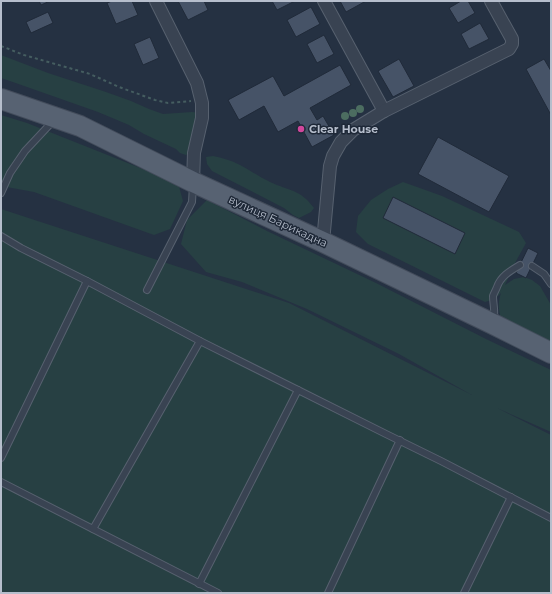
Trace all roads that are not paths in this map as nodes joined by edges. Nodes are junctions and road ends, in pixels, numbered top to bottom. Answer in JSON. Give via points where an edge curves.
{"nodes":[{"id":1,"x":156,"y":1,"type":"edge"},
{"id":2,"x":324,"y":1,"type":"edge"},
{"id":3,"x":491,"y":1,"type":"edge"},
{"id":4,"x":1,"y":99,"type":"edge"},
{"id":5,"x":384,"y":111,"type":"junction"},
{"id":6,"x":57,"y":117,"type":"junction"},
{"id":7,"x":193,"y":182,"type":"junction"},
{"id":8,"x":1,"y":193,"type":"edge"},
{"id":9,"x":1,"y":236,"type":"edge"},
{"id":10,"x":323,"y":242,"type":"junction"},
{"id":11,"x":520,"y":265,"type":"dead end"},
{"id":12,"x":532,"y":266,"type":"dead end"},
{"id":13,"x":87,"y":281,"type":"junction"},
{"id":14,"x":551,"y":284,"type":"edge"},
{"id":15,"x":147,"y":290,"type":"dead end"},
{"id":16,"x":493,"y":324,"type":"junction"},
{"id":17,"x":200,"y":341,"type":"junction"},
{"id":18,"x":551,"y":353,"type":"edge"},
{"id":19,"x":298,"y":390,"type":"junction"},
{"id":20,"x":400,"y":440,"type":"junction"},
{"id":21,"x":1,"y":458,"type":"edge"},
{"id":22,"x":1,"y":482,"type":"edge"},
{"id":23,"x":511,"y":497,"type":"junction"},
{"id":24,"x":551,"y":518,"type":"edge"},
{"id":25,"x":93,"y":529,"type":"junction"},
{"id":26,"x":199,"y":584,"type":"junction"},
{"id":27,"x":218,"y":593,"type":"edge"},
{"id":28,"x":328,"y":593,"type":"edge"},
{"id":29,"x":464,"y":593,"type":"edge"}],
"edges":[{"from":1,"to":7,"type":"street","via":[[197,83],[202,103],[202,118],[194,153]]},
{"from":2,"to":5,"type":"street"},
{"from":3,"to":5,"type":"street","via":[[512,39],[508,49]]},
{"from":4,"to":6,"type":"main road","name":"вулиця Барикадна"},
{"from":5,"to":10,"type":"street","via":[[353,130],[341,142],[333,156]]},
{"from":6,"to":7,"type":"main road","name":"вулиця Барикадна"},
{"from":6,"to":8,"type":"lane","via":[[25,151],[10,173]]},
{"from":7,"to":10,"type":"main road","name":"вулиця Барикадна"},
{"from":7,"to":15,"type":"lane","via":[[192,202]]},
{"from":9,"to":13,"type":"lane"},
{"from":10,"to":16,"type":"main road","name":"вулиця Барикадна"},
{"from":11,"to":16,"type":"lane","via":[[503,276],[498,284],[493,295]]},
{"from":12,"to":14,"type":"lane","via":[[544,274]]},
{"from":13,"to":17,"type":"lane"},
{"from":13,"to":21,"type":"lane"},
{"from":16,"to":18,"type":"main road","name":"вулиця Барикадна"},
{"from":17,"to":19,"type":"lane"},
{"from":17,"to":25,"type":"lane"},
{"from":19,"to":20,"type":"lane"},
{"from":19,"to":26,"type":"lane"},
{"from":20,"to":23,"type":"lane"},
{"from":20,"to":28,"type":"lane"},
{"from":22,"to":25,"type":"lane"},
{"from":23,"to":24,"type":"lane"},
{"from":23,"to":29,"type":"lane"},
{"from":25,"to":26,"type":"lane"},
{"from":26,"to":27,"type":"lane"}]}
